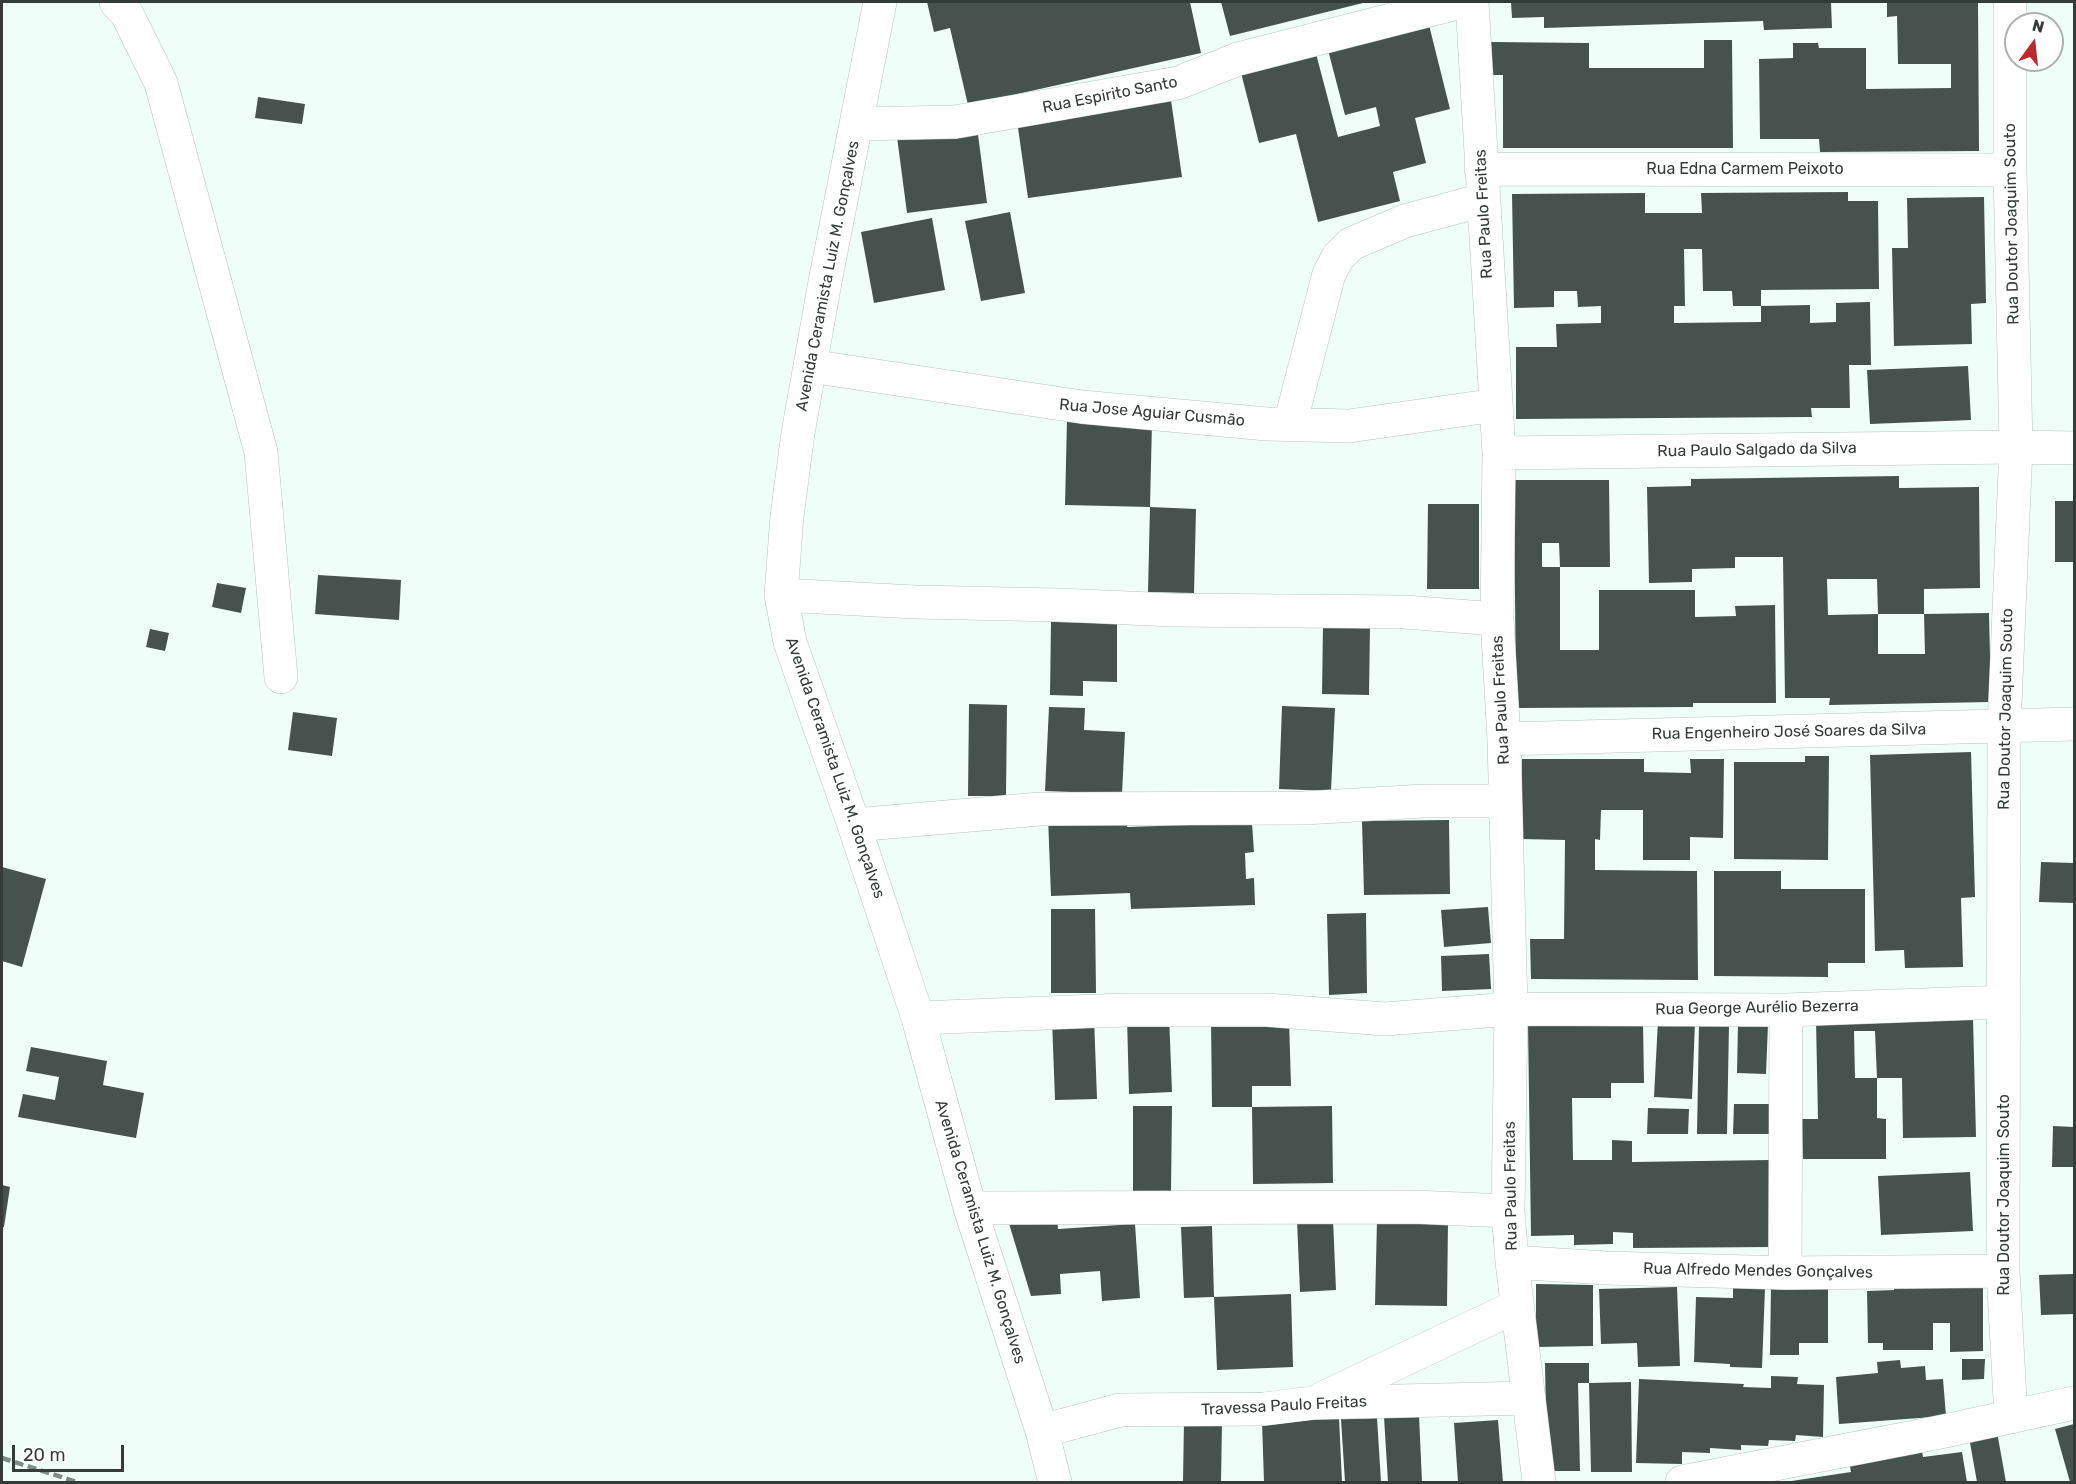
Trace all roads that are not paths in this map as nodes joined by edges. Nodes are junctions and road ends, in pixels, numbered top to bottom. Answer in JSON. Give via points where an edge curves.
{"nodes":[{"id":1,"x":116,"y":2,"type":"edge"},
{"id":2,"x":880,"y":2,"type":"edge"},
{"id":3,"x":1461,"y":2,"type":"edge"},
{"id":4,"x":1472,"y":2,"type":"edge"},
{"id":5,"x":2010,"y":2,"type":"edge"},
{"id":6,"x":857,"y":124,"type":"junction"},
{"id":7,"x":2010,"y":170,"type":"junction"},
{"id":8,"x":1482,"y":184,"type":"junction"},
{"id":9,"x":810,"y":366,"type":"junction"},
{"id":10,"x":1496,"y":405,"type":"junction"},
{"id":11,"x":1290,"y":424,"type":"junction"},
{"id":12,"x":2016,"y":447,"type":"junction"},
{"id":13,"x":2074,"y":448,"type":"edge"},
{"id":14,"x":1499,"y":453,"type":"junction"},
{"id":15,"x":781,"y":595,"type":"junction"},
{"id":16,"x":1497,"y":619,"type":"junction"},
{"id":17,"x":281,"y":677,"type":"dead end"},
{"id":18,"x":2074,"y":724,"type":"edge"},
{"id":19,"x":2004,"y":727,"type":"junction"},
{"id":20,"x":1504,"y":739,"type":"junction"},
{"id":21,"x":1505,"y":801,"type":"junction"},
{"id":22,"x":854,"y":825,"type":"junction"},
{"id":23,"x":2004,"y":1002,"type":"junction"},
{"id":24,"x":1511,"y":1009,"type":"junction"},
{"id":25,"x":1786,"y":1010,"type":"junction"},
{"id":26,"x":918,"y":1018,"type":"junction"},
{"id":27,"x":970,"y":1208,"type":"junction"},
{"id":28,"x":1508,"y":1211,"type":"junction"},
{"id":29,"x":1512,"y":1262,"type":"junction"},
{"id":30,"x":2003,"y":1271,"type":"junction"},
{"id":31,"x":1785,"y":1273,"type":"junction"},
{"id":32,"x":1517,"y":1305,"type":"junction"},
{"id":33,"x":1529,"y":1398,"type":"junction"},
{"id":34,"x":1313,"y":1403,"type":"junction"},
{"id":35,"x":2074,"y":1403,"type":"edge"},
{"id":36,"x":2011,"y":1417,"type":"junction"},
{"id":37,"x":1042,"y":1431,"type":"junction"},
{"id":38,"x":1055,"y":1482,"type":"edge"},
{"id":39,"x":1539,"y":1482,"type":"edge"},
{"id":40,"x":1682,"y":1482,"type":"edge"}],
"edges":[{"from":1,"to":17,"type":"street","via":[[127,14],[161,83],[261,452]]},
{"from":2,"to":6,"type":"street","name":"Avenida Ceramista Luiz M. Gonçalves"},
{"from":3,"to":6,"type":"street","name":"Rua Espirito Santo","via":[[1238,59],[1178,83],[955,122]]},
{"from":4,"to":8,"type":"street","name":"Rua Paulo Freitas"},
{"from":5,"to":7,"type":"street","name":"Rua Doutor Joaquim Souto"},
{"from":6,"to":9,"type":"street","name":"Avenida Ceramista Luiz M. Gonçalves"},
{"from":7,"to":8,"type":"street","name":"Rua Edna Carmem Peixoto"},
{"from":7,"to":12,"type":"street","name":"Rua Doutor Joaquim Souto"},
{"from":8,"to":10,"type":"street","name":"Rua Paulo Freitas"},
{"from":8,"to":11,"type":"street","name":"Rua Edna Carmem Peixoto","via":[[1352,244],[1338,257],[1329,274]]},
{"from":9,"to":11,"type":"street","name":"Rua Jose Aguiar Cusmão","via":[[1082,407]]},
{"from":9,"to":15,"type":"street","name":"Avenida Ceramista Luiz M. Gonçalves","via":[[787,516]]},
{"from":10,"to":11,"type":"street","name":"Rua Jose Aguiar Cusmão","via":[[1349,426]]},
{"from":10,"to":14,"type":"street","name":"Rua Paulo Freitas"},
{"from":12,"to":13,"type":"street","name":"Rua Paulo Salgado da Silva"},
{"from":12,"to":14,"type":"street","name":"Rua Paulo Salgado da Silva"},
{"from":12,"to":19,"type":"street","name":"Rua Doutor Joaquim Souto"},
{"from":14,"to":16,"type":"street","name":"Rua Paulo Freitas"},
{"from":15,"to":16,"type":"street","via":[[1174,610],[1404,612]]},
{"from":15,"to":22,"type":"street","name":"Avenida Ceramista Luiz M. Gonçalves","via":[[790,642]]},
{"from":16,"to":20,"type":"street","name":"Rua Paulo Freitas"},
{"from":18,"to":19,"type":"street","name":"Rua Engenheiro José Soares da Silva"},
{"from":19,"to":20,"type":"street","name":"Rua Engenheiro José Soares da Silva"},
{"from":19,"to":23,"type":"street","name":"Rua Doutor Joaquim Souto"},
{"from":20,"to":21,"type":"street","name":"Rua Paulo Freitas"},
{"from":21,"to":22,"type":"street","via":[[1304,808],[1040,809]]},
{"from":21,"to":24,"type":"street","name":"Rua Paulo Freitas"},
{"from":22,"to":26,"type":"street","name":"Avenida Ceramista Luiz M. Gonçalves"},
{"from":23,"to":25,"type":"street","name":"Rua George Aurélio Bezerra"},
{"from":23,"to":30,"type":"street","name":"Rua Doutor Joaquim Souto"},
{"from":24,"to":25,"type":"street","name":"Rua George Aurélio Bezerra"},
{"from":24,"to":26,"type":"street","name":"Rua George Aurélio Bezerra","via":[[1385,1019],[1267,1010]]},
{"from":24,"to":28,"type":"street","name":"Rua Paulo Freitas"},
{"from":25,"to":31,"type":"street"},
{"from":26,"to":27,"type":"street","name":"Avenida Ceramista Luiz M. Gonçalves"},
{"from":27,"to":28,"type":"street","via":[[1414,1207]]},
{"from":27,"to":37,"type":"street","name":"Avenida Ceramista Luiz M. Gonçalves"},
{"from":28,"to":29,"type":"street","name":"Rua Paulo Freitas"},
{"from":29,"to":31,"type":"street","name":"Rua Alfredo Mendes Gonçalves"},
{"from":29,"to":32,"type":"street","name":"Rua Paulo Freitas"},
{"from":30,"to":31,"type":"street","name":"Rua Alfredo Mendes Gonçalves"},
{"from":30,"to":36,"type":"street","name":"Rua Doutor Joaquim Souto"},
{"from":32,"to":33,"type":"street","name":"Rua Paulo Freitas"},
{"from":32,"to":34,"type":"street"},
{"from":33,"to":34,"type":"street","name":"Travessa Paulo Freitas"},
{"from":33,"to":39,"type":"street","name":"Rua Paulo Freitas"},
{"from":34,"to":37,"type":"street","name":"Travessa Paulo Freitas","via":[[1264,1409],[1120,1410]]},
{"from":35,"to":36,"type":"street"},
{"from":36,"to":40,"type":"street"},
{"from":37,"to":38,"type":"street","name":"Avenida Ceramista Luiz M. Gonçalves"}]}
